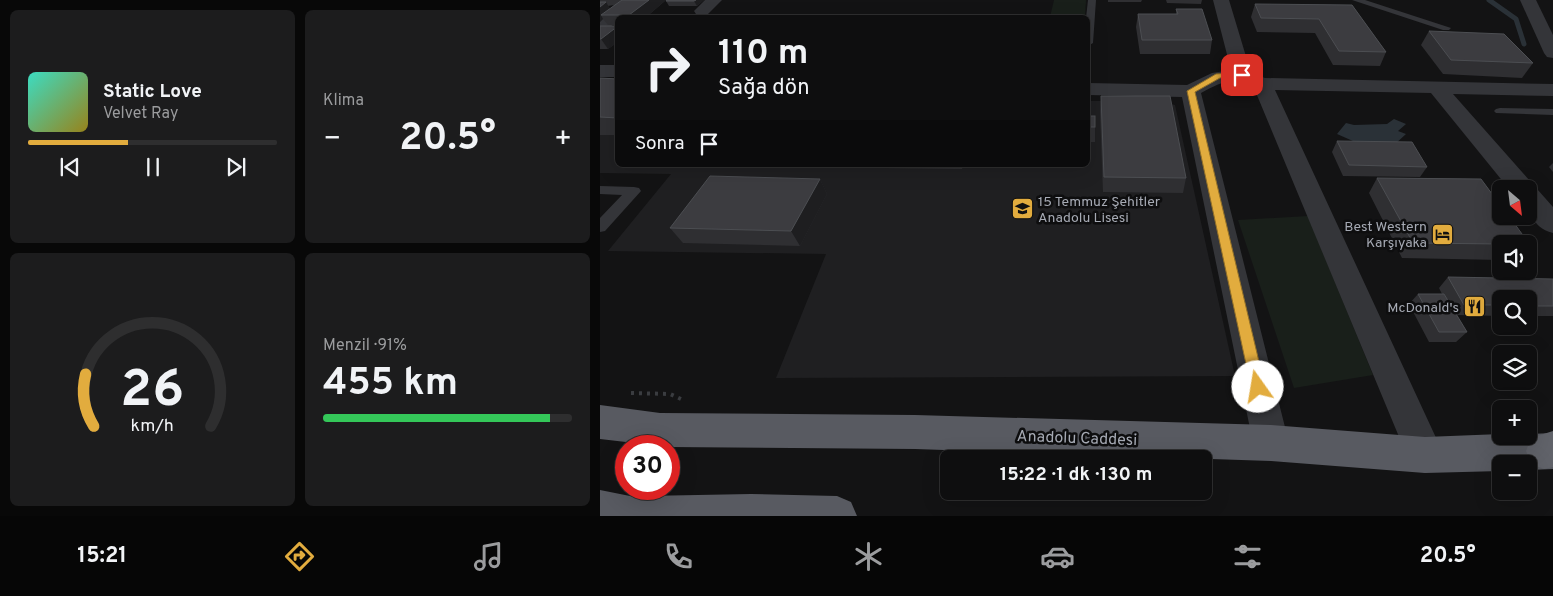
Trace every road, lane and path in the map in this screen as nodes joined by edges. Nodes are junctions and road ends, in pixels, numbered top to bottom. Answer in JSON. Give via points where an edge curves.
{"nodes":[{"id":1,"x":635,"y":0,"type":"edge"},
{"id":2,"x":1092,"y":0,"type":"edge"},
{"id":3,"x":1221,"y":0,"type":"edge"},
{"id":4,"x":1356,"y":0,"type":"edge"},
{"id":5,"x":1528,"y":0,"type":"edge"},
{"id":6,"x":1090,"y":22,"type":"edge"},
{"id":7,"x":600,"y":26,"type":"edge"},
{"id":8,"x":1446,"y":28,"type":"dead end"},
{"id":9,"x":1553,"y":53,"type":"edge"},
{"id":10,"x":600,"y":71,"type":"edge"},
{"id":11,"x":615,"y":71,"type":"edge"},
{"id":12,"x":1252,"y":79,"type":"junction"},
{"id":13,"x":1437,"y":88,"type":"junction"},
{"id":14,"x":1090,"y":89,"type":"edge"},
{"id":15,"x":1553,"y":90,"type":"edge"},
{"id":16,"x":1191,"y":91,"type":"junction"},
{"id":17,"x":1500,"y":111,"type":"dead end"},
{"id":18,"x":1553,"y":112,"type":"edge"},
{"id":19,"x":1515,"y":180,"type":"edge"},
{"id":20,"x":600,"y":190,"type":"edge"},
{"id":21,"x":1538,"y":206,"type":"edge"},
{"id":22,"x":1553,"y":224,"type":"edge"},
{"id":23,"x":600,"y":228,"type":"edge"},
{"id":24,"x":626,"y":393,"type":"dead end"},
{"id":25,"x":670,"y":394,"type":"dead end"},
{"id":26,"x":600,"y":422,"type":"edge"},
{"id":27,"x":1271,"y":443,"type":"junction"},
{"id":28,"x":1550,"y":450,"type":"edge"},
{"id":29,"x":1425,"y":454,"type":"junction"},
{"id":30,"x":600,"y":510,"type":"edge"},
{"id":31,"x":751,"y":515,"type":"edge"},
{"id":32,"x":635,"y":516,"type":"edge"},
{"id":33,"x":644,"y":516,"type":"edge"},
{"id":34,"x":838,"y":516,"type":"edge"}],
"edges":[{"from":1,"to":7,"type":"street"},
{"from":2,"to":6,"type":"lane"},
{"from":3,"to":12,"type":"street"},
{"from":4,"to":8,"type":"lane"},
{"from":5,"to":9,"type":"street"},
{"from":10,"to":11,"type":"street"},
{"from":12,"to":13,"type":"street"},
{"from":12,"to":16,"type":"street","via":[[1218,76]]},
{"from":12,"to":29,"type":"street"},
{"from":13,"to":15,"type":"street"},
{"from":13,"to":19,"type":"street"},
{"from":14,"to":16,"type":"street"},
{"from":16,"to":27,"type":"street"},
{"from":17,"to":18,"type":"lane"},
{"from":20,"to":23,"type":"lane","via":[[634,191]]},
{"from":21,"to":22,"type":"street"},
{"from":24,"to":25,"type":"path"},
{"from":26,"to":27,"type":"highway","name":"Anadolu Caddesi","via":[[660,430],[915,432]]},
{"from":27,"to":29,"type":"highway","name":"Anadolu Caddesi"},
{"from":28,"to":29,"type":"highway","name":"Anadolu Caddesi"},
{"from":30,"to":32,"type":"highway"},
{"from":31,"to":33,"type":"highway"},
{"from":31,"to":34,"type":"highway"}]}
